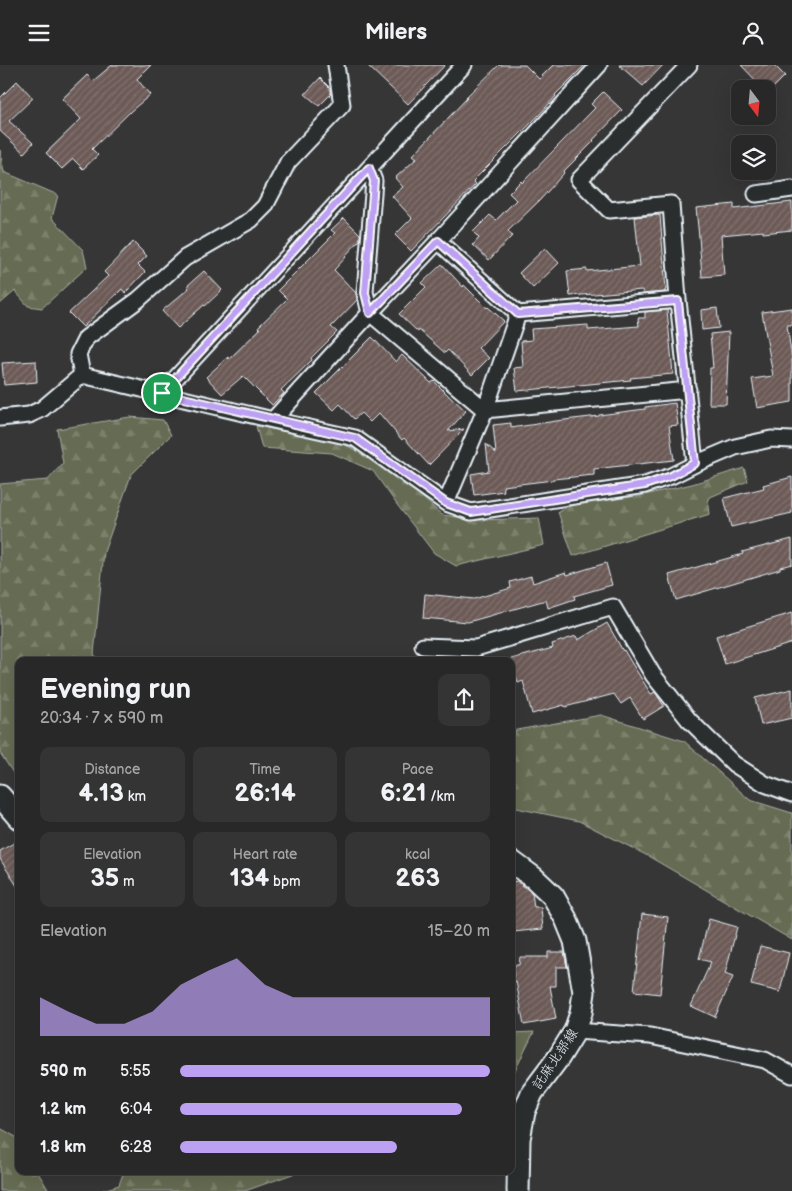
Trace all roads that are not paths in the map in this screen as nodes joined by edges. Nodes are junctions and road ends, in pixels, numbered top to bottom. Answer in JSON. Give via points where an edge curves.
{"nodes":[{"id":1,"x":336,"y":65,"type":"edge"},
{"id":2,"x":464,"y":65,"type":"edge"},
{"id":3,"x":599,"y":65,"type":"edge"},
{"id":4,"x":689,"y":65,"type":"edge"},
{"id":5,"x":369,"y":168,"type":"junction"},
{"id":6,"x":792,"y":189,"type":"edge"},
{"id":7,"x":756,"y":194,"type":"dead end"},
{"id":8,"x":438,"y":241,"type":"junction"},
{"id":9,"x":678,"y":301,"type":"junction"},
{"id":10,"x":370,"y":313,"type":"junction"},
{"id":11,"x":518,"y":314,"type":"junction"},
{"id":12,"x":82,"y":375,"type":"junction"},
{"id":13,"x":688,"y":389,"type":"junction"},
{"id":14,"x":162,"y":393,"type":"junction"},
{"id":15,"x":485,"y":410,"type":"junction"},
{"id":16,"x":0,"y":418,"type":"edge"},
{"id":17,"x":273,"y":420,"type":"junction"},
{"id":18,"x":792,"y":441,"type":"edge"},
{"id":19,"x":695,"y":463,"type":"junction"},
{"id":20,"x":446,"y":503,"type":"junction"},
{"id":21,"x":423,"y":646,"type":"dead end"},
{"id":22,"x":792,"y":794,"type":"edge"},
{"id":23,"x":0,"y":796,"type":"edge"},
{"id":24,"x":15,"y":813,"type":"edge"},
{"id":25,"x":515,"y":864,"type":"edge"},
{"id":26,"x":576,"y":1031,"type":"junction"},
{"id":27,"x":792,"y":1075,"type":"edge"},
{"id":28,"x":518,"y":1191,"type":"edge"}],
"edges":[{"from":1,"to":12,"type":"street","via":[[342,105],[288,162],[265,206],[251,220],[185,258],[138,301],[86,338],[78,354]]},
{"from":2,"to":5,"type":"street"},
{"from":3,"to":8,"type":"street"},
{"from":4,"to":9,"type":"street","via":[[579,180],[609,209],[671,204]]},
{"from":5,"to":10,"type":"street","via":[[374,181],[365,293]]},
{"from":5,"to":14,"type":"street"},
{"from":6,"to":7,"type":"street"},
{"from":8,"to":10,"type":"street"},
{"from":8,"to":11,"type":"street"},
{"from":9,"to":11,"type":"street"},
{"from":9,"to":13,"type":"street"},
{"from":10,"to":15,"type":"street"},
{"from":10,"to":17,"type":"street"},
{"from":11,"to":15,"type":"street"},
{"from":12,"to":14,"type":"street"},
{"from":12,"to":16,"type":"street","via":[[42,409],[29,415]]},
{"from":13,"to":15,"type":"street"},
{"from":13,"to":19,"type":"street"},
{"from":14,"to":17,"type":"street"},
{"from":15,"to":20,"type":"street"},
{"from":17,"to":20,"type":"street","via":[[355,438]]},
{"from":18,"to":19,"type":"street","via":[[771,439],[735,447]]},
{"from":19,"to":20,"type":"street","via":[[645,485],[471,512]]},
{"from":21,"to":22,"type":"street","via":[[476,648],[613,607],[653,675],[689,720],[734,764],[765,785]]},
{"from":23,"to":24,"type":"main road"},
{"from":25,"to":26,"type":"main road","name":"託麻北部線","via":[[553,896],[575,941],[584,992]]},
{"from":26,"to":27,"type":"street","via":[[650,1036],[766,1060]]},
{"from":26,"to":28,"type":"main road","name":"託麻北部線","via":[[532,1093],[524,1112],[518,1139]]}]}
